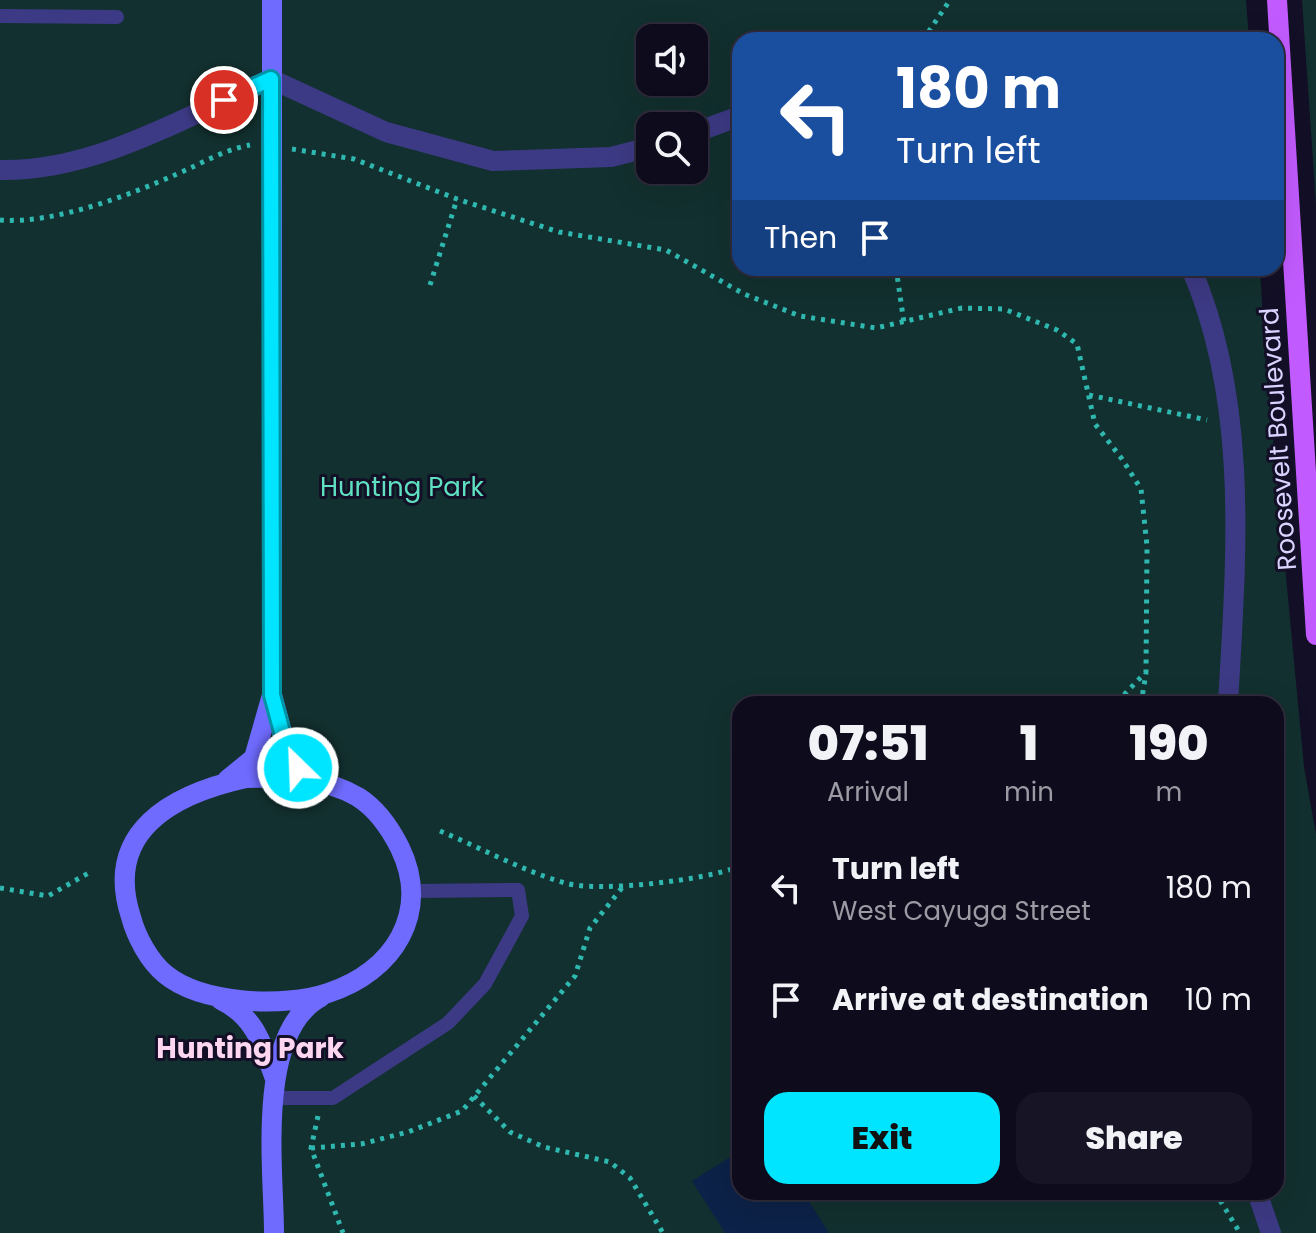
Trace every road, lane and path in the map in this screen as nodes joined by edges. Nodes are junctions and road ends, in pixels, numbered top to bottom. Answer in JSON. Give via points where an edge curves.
{"nodes":[{"id":1,"x":272,"y":0,"type":"edge"},
{"id":2,"x":950,"y":0,"type":"edge"},
{"id":3,"x":1277,"y":0,"type":"edge"},
{"id":4,"x":0,"y":16,"type":"edge"},
{"id":5,"x":117,"y":17,"type":"dead end"},
{"id":6,"x":928,"y":32,"type":"edge"},
{"id":7,"x":1279,"y":32,"type":"edge"},
{"id":8,"x":271,"y":79,"type":"junction"},
{"id":9,"x":1284,"y":114,"type":"edge"},
{"id":10,"x":732,"y":119,"type":"edge"},
{"id":11,"x":708,"y":128,"type":"edge"},
{"id":12,"x":251,"y":145,"type":"dead end"},
{"id":13,"x":292,"y":149,"type":"dead end"},
{"id":14,"x":636,"y":151,"type":"edge"},
{"id":15,"x":0,"y":170,"type":"edge"},
{"id":16,"x":457,"y":199,"type":"junction"},
{"id":17,"x":0,"y":220,"type":"edge"},
{"id":18,"x":897,"y":276,"type":"edge"},
{"id":19,"x":1195,"y":276,"type":"edge"},
{"id":20,"x":430,"y":285,"type":"dead end"},
{"id":21,"x":904,"y":323,"type":"junction"},
{"id":22,"x":1089,"y":395,"type":"junction"},
{"id":23,"x":1207,"y":420,"type":"dead end"},
{"id":24,"x":1316,"y":635,"type":"edge"},
{"id":25,"x":1146,"y":672,"type":"junction"},
{"id":26,"x":272,"y":695,"type":"junction"},
{"id":27,"x":1123,"y":696,"type":"edge"},
{"id":28,"x":1142,"y":696,"type":"edge"},
{"id":29,"x":1228,"y":696,"type":"edge"},
{"id":30,"x":320,"y":783,"type":"junction"},
{"id":31,"x":220,"y":784,"type":"junction"},
{"id":32,"x":440,"y":831,"type":"dead end"},
{"id":33,"x":732,"y":869,"type":"edge"},
{"id":34,"x":92,"y":871,"type":"dead end"},
{"id":35,"x":625,"y":884,"type":"junction"},
{"id":36,"x":0,"y":888,"type":"edge"},
{"id":37,"x":414,"y":891,"type":"junction"},
{"id":38,"x":328,"y":994,"type":"junction"},
{"id":39,"x":212,"y":996,"type":"junction"},
{"id":40,"x":274,"y":1076,"type":"junction"},
{"id":41,"x":474,"y":1096,"type":"junction"},
{"id":42,"x":274,"y":1098,"type":"junction"},
{"id":43,"x":318,"y":1115,"type":"dead end"},
{"id":44,"x":311,"y":1148,"type":"junction"},
{"id":45,"x":1220,"y":1200,"type":"edge"},
{"id":46,"x":1260,"y":1200,"type":"edge"},
{"id":47,"x":274,"y":1233,"type":"edge"},
{"id":48,"x":343,"y":1233,"type":"edge"},
{"id":49,"x":663,"y":1233,"type":"edge"},
{"id":50,"x":1240,"y":1233,"type":"edge"},
{"id":51,"x":1271,"y":1233,"type":"edge"}],
"edges":[{"from":1,"to":8,"type":"main road"},
{"from":2,"to":6,"type":"path"},
{"from":3,"to":7,"type":"main road","name":"Roosevelt Boulevard"},
{"from":4,"to":5,"type":"lane"},
{"from":8,"to":14,"type":"street","via":[[386,132],[493,161],[611,157]]},
{"from":8,"to":15,"type":"street","via":[[145,136],[63,165]]},
{"from":8,"to":26,"type":"main road"},
{"from":9,"to":24,"type":"main road","name":"Roosevelt Boulevard"},
{"from":10,"to":11,"type":"street"},
{"from":12,"to":17,"type":"path","via":[[223,150],[135,192],[47,216]]},
{"from":13,"to":16,"type":"path","via":[[354,159]]},
{"from":16,"to":20,"type":"path"},
{"from":16,"to":21,"type":"path","via":[[559,232],[666,250],[744,294],[800,316],[876,328]]},
{"from":18,"to":21,"type":"path"},
{"from":19,"to":29,"type":"street","via":[[1222,377],[1236,473]]},
{"from":21,"to":22,"type":"path","via":[[962,308],[1004,309],[1077,344]]},
{"from":22,"to":23,"type":"path"},
{"from":22,"to":25,"type":"path","via":[[1095,424],[1141,489],[1147,546]]},
{"from":25,"to":27,"type":"path"},
{"from":25,"to":28,"type":"path"},
{"from":26,"to":30,"type":"main road","via":[[289,758]]},
{"from":26,"to":31,"type":"main road","via":[[254,758]]},
{"from":30,"to":31,"type":"main road","via":[[278,778]]},
{"from":30,"to":37,"type":"main road","via":[[357,797],[377,812],[408,866]]},
{"from":31,"to":39,"type":"main road","via":[[189,794],[147,827],[130,847],[122,871],[125,901],[149,954],[163,973]]},
{"from":32,"to":35,"type":"path","via":[[567,884]]},
{"from":33,"to":35,"type":"path"},
{"from":34,"to":36,"type":"path","via":[[48,896]]},
{"from":35,"to":41,"type":"path","via":[[590,928],[575,976]]},
{"from":37,"to":38,"type":"main road","via":[[400,939],[381,963]]},
{"from":37,"to":42,"type":"lane","via":[[518,890],[522,916],[485,984],[448,1023],[333,1098]]},
{"from":38,"to":39,"type":"main road","via":[[268,1000]]},
{"from":38,"to":40,"type":"main road","via":[[301,1013]]},
{"from":39,"to":40,"type":"main road","via":[[245,1015],[258,1033]]},
{"from":40,"to":42,"type":"main road"},
{"from":41,"to":44,"type":"path","via":[[462,1111],[408,1132],[361,1144]]},
{"from":41,"to":49,"type":"path","via":[[510,1132],[544,1147],[610,1162],[630,1178]]},
{"from":42,"to":47,"type":"main road"},
{"from":43,"to":44,"type":"path"},
{"from":44,"to":48,"type":"path"},
{"from":45,"to":50,"type":"path"},
{"from":46,"to":51,"type":"street"}]}
